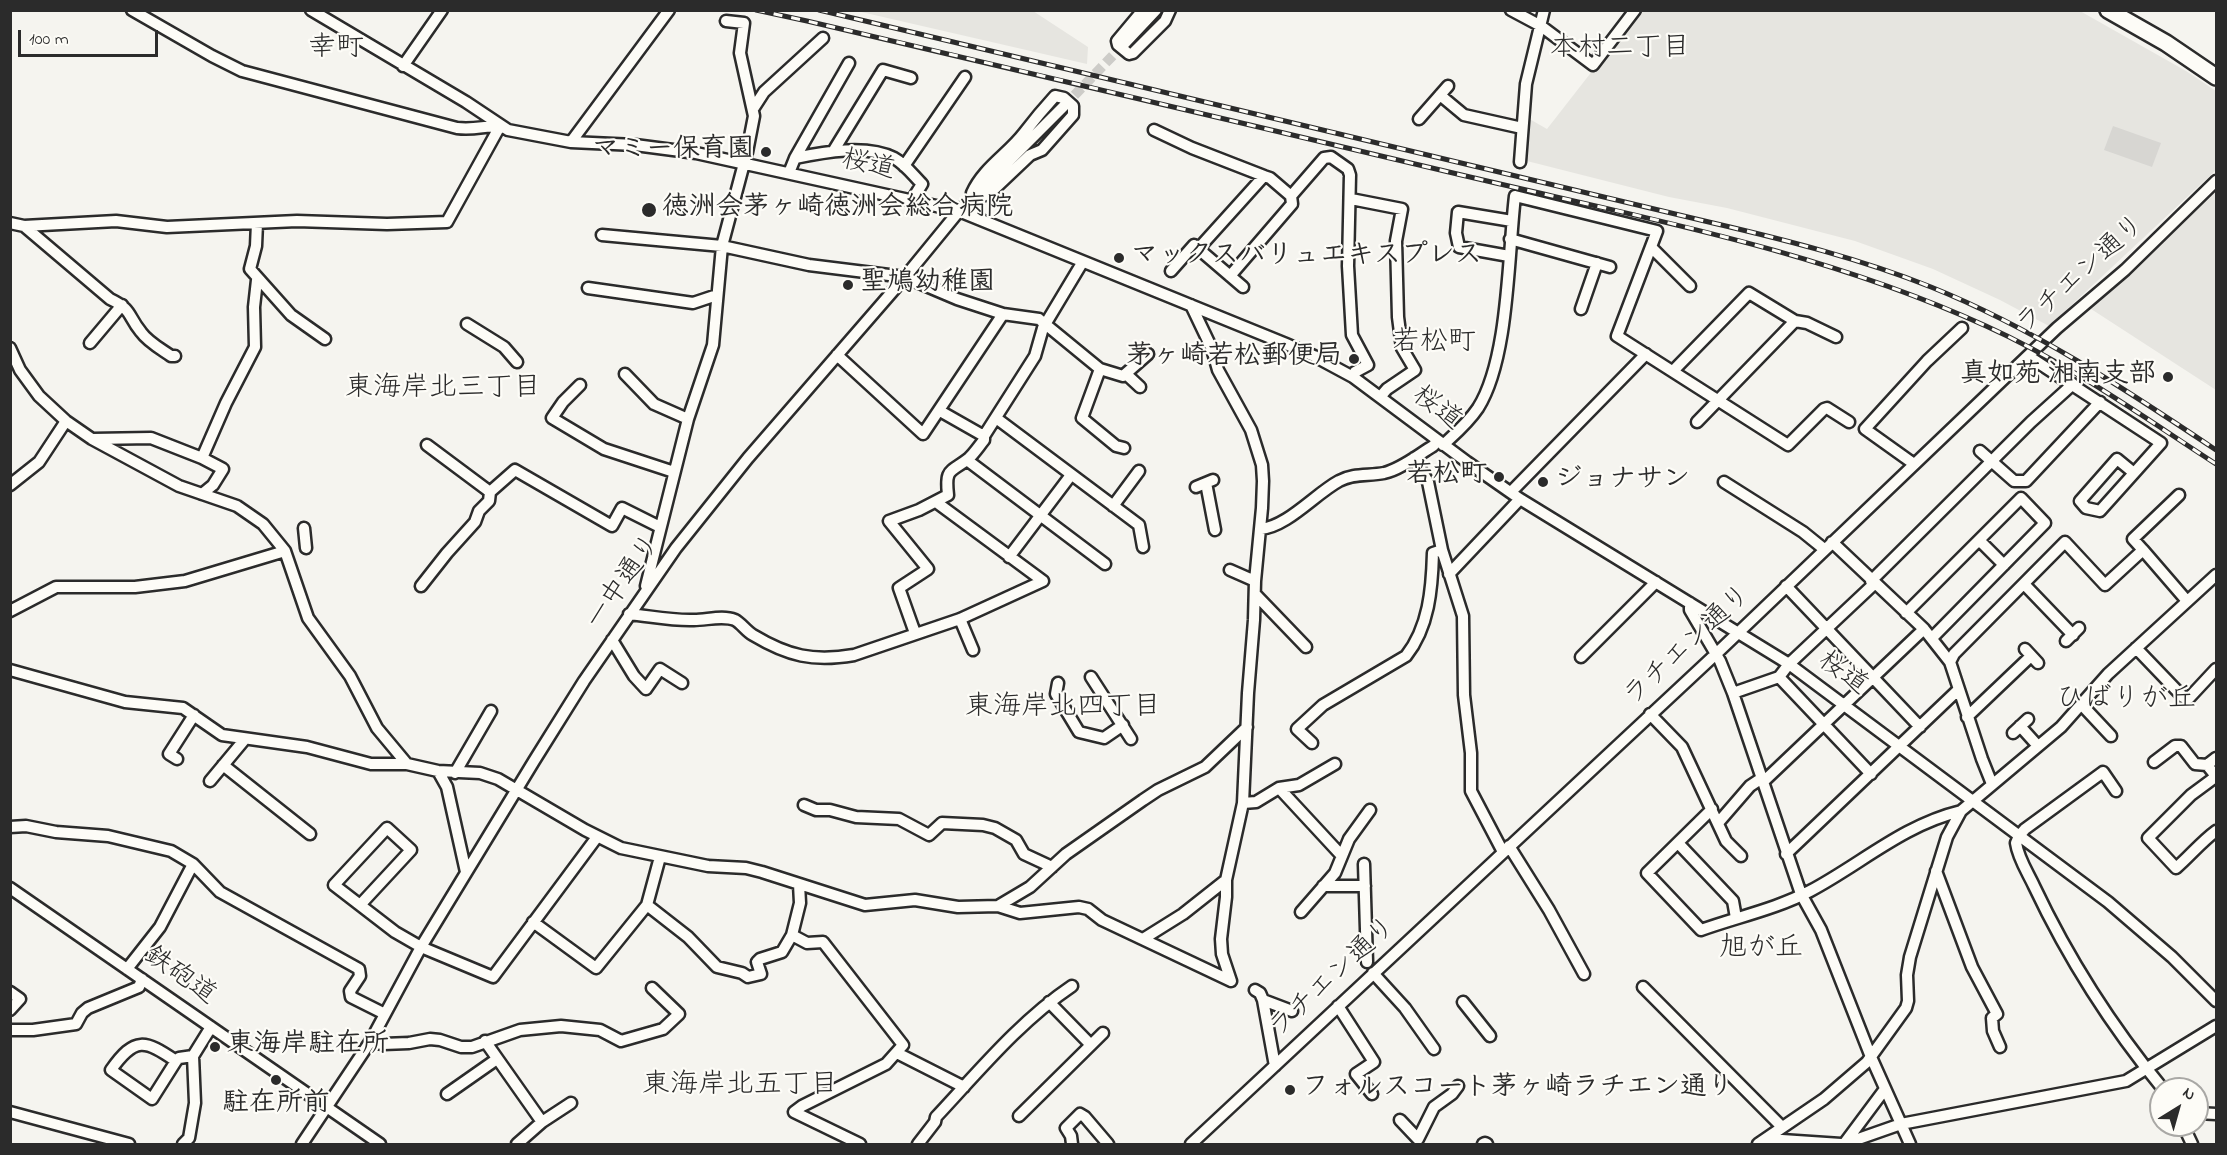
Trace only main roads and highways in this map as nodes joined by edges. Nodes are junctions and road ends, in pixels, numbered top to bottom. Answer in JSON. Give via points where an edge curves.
{"nodes":[{"id":1,"x":2108,"y":10,"type":"edge"},
{"id":2,"x":2217,"y":77,"type":"edge"}],
"edges":[{"from":1,"to":2,"type":"highway"}]}
